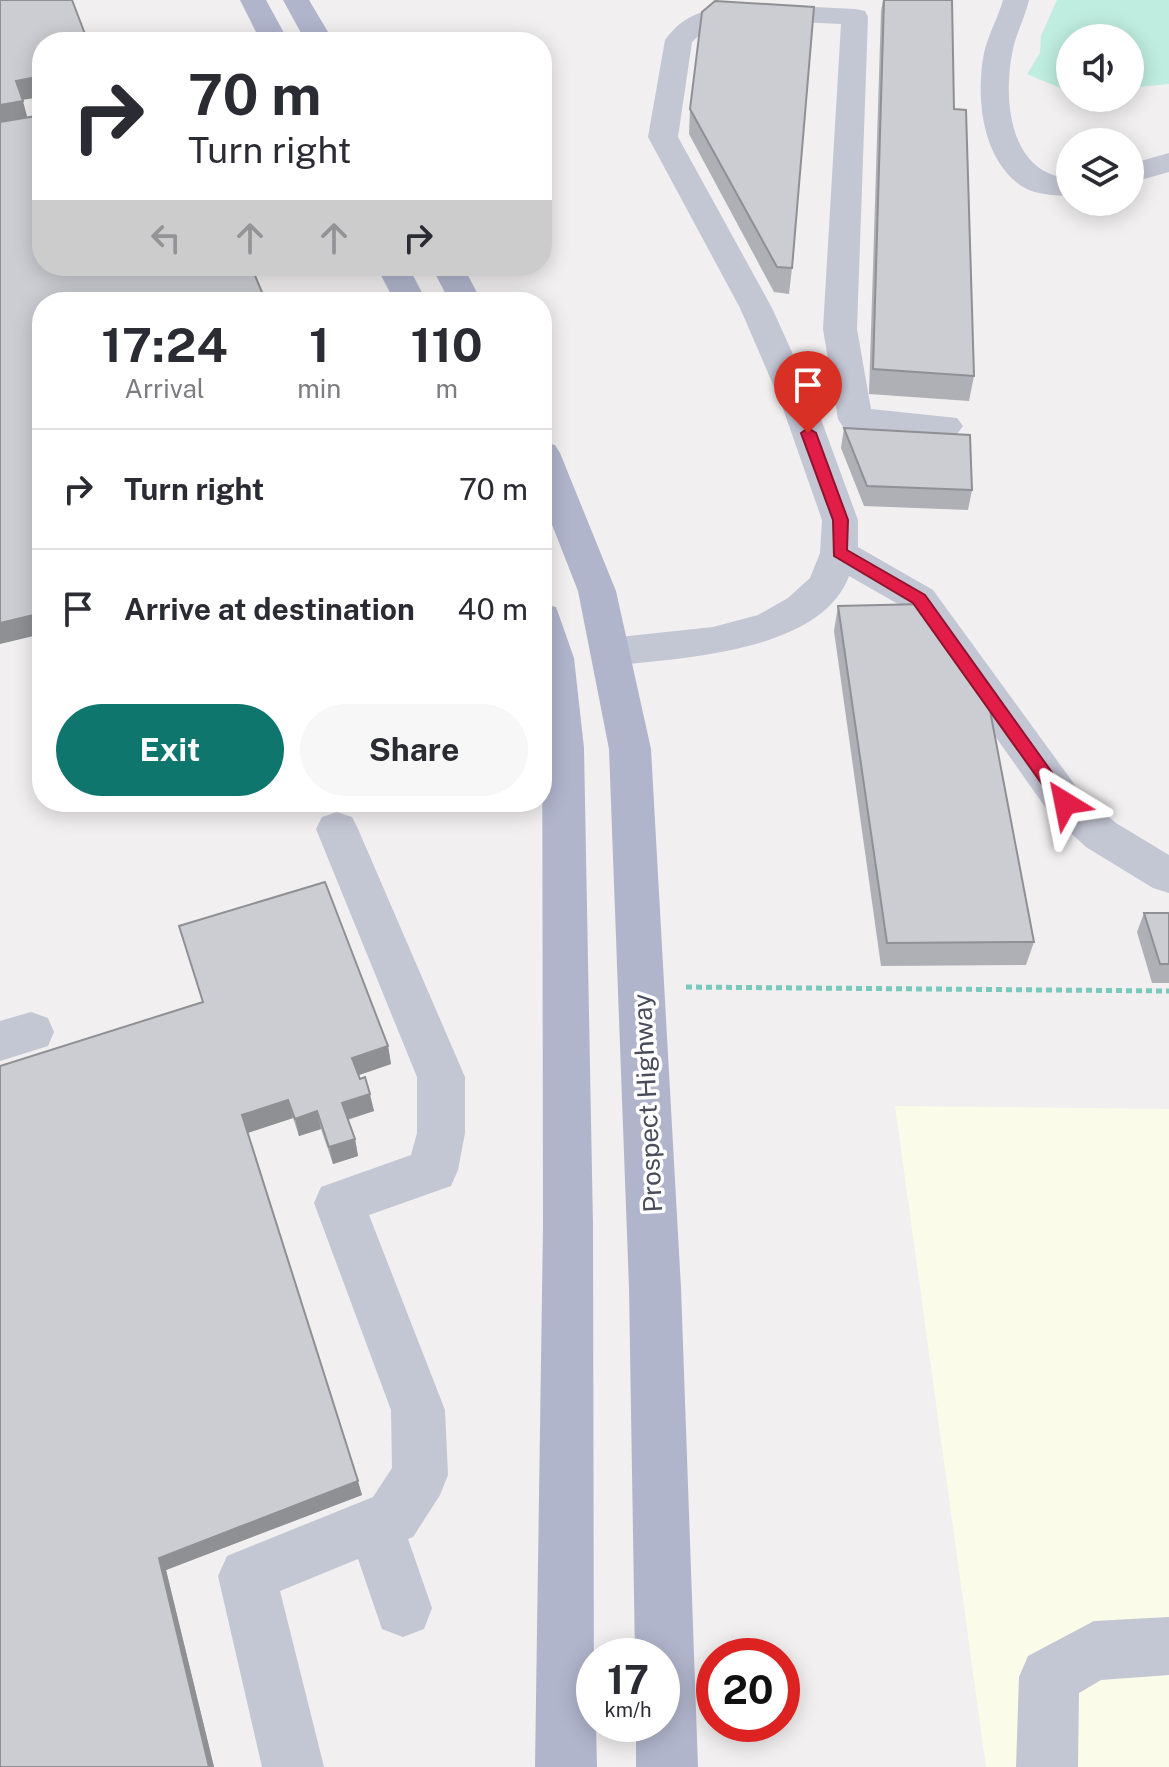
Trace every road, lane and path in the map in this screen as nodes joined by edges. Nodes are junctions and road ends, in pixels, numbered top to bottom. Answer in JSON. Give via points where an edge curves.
{"nodes":[{"id":1,"x":253,"y":0,"type":"edge"},
{"id":2,"x":296,"y":0,"type":"edge"},
{"id":3,"x":1016,"y":0,"type":"edge"},
{"id":4,"x":270,"y":32,"type":"edge"},
{"id":5,"x":314,"y":32,"type":"edge"},
{"id":6,"x":1169,"y":162,"type":"edge"},
{"id":7,"x":1144,"y":170,"type":"edge"},
{"id":8,"x":1056,"y":189,"type":"edge"},
{"id":9,"x":945,"y":426,"type":"dead end"},
{"id":10,"x":552,"y":478,"type":"edge"},
{"id":11,"x":839,"y":553,"type":"junction"},
{"id":12,"x":552,"y":651,"type":"edge"},
{"id":13,"x":610,"y":652,"type":"junction"},
{"id":14,"x":337,"y":829,"type":"dead end"},
{"id":15,"x":1169,"y":876,"type":"edge"},
{"id":16,"x":375,"y":1525,"type":"junction"},
{"id":17,"x":403,"y":1608,"type":"dead end"},
{"id":18,"x":1169,"y":1646,"type":"edge"},
{"id":19,"x":293,"y":1767,"type":"edge"},
{"id":20,"x":566,"y":1767,"type":"edge"},
{"id":21,"x":667,"y":1767,"type":"edge"},
{"id":22,"x":1047,"y":1767,"type":"edge"}],
"edges":[{"from":1,"to":4,"type":"main road"},
{"from":2,"to":5,"type":"main road"},
{"from":3,"to":8,"type":"lane","via":[[998,51],[993,100],[1019,172],[1034,184]]},
{"from":6,"to":7,"type":"lane"},
{"from":9,"to":11,"type":"lane","via":[[855,419],[840,329],[855,17],[754,12],[696,23],[679,40],[663,137],[756,308],[798,403],[840,520]]},
{"from":10,"to":13,"type":"main road","name":"Prospect Highway","via":[[597,591]]},
{"from":11,"to":13,"type":"lane","via":[[827,585],[771,625],[713,641]]},
{"from":11,"to":15,"type":"lane","via":[[919,599],[1065,803],[1101,835]]},
{"from":12,"to":20,"type":"main road","via":[[563,748]]},
{"from":13,"to":21,"type":"main road","name":"Prospect Highway","via":[[630,749],[655,1288]]},
{"from":14,"to":16,"type":"lane","via":[[441,1077],[441,1133],[433,1170],[339,1203],[418,1410],[420,1475],[393,1517]]},
{"from":16,"to":17,"type":"lane"},
{"from":16,"to":19,"type":"lane","via":[[247,1576]]},
{"from":18,"to":22,"type":"lane","via":[[1094,1651],[1049,1677]]}]}
